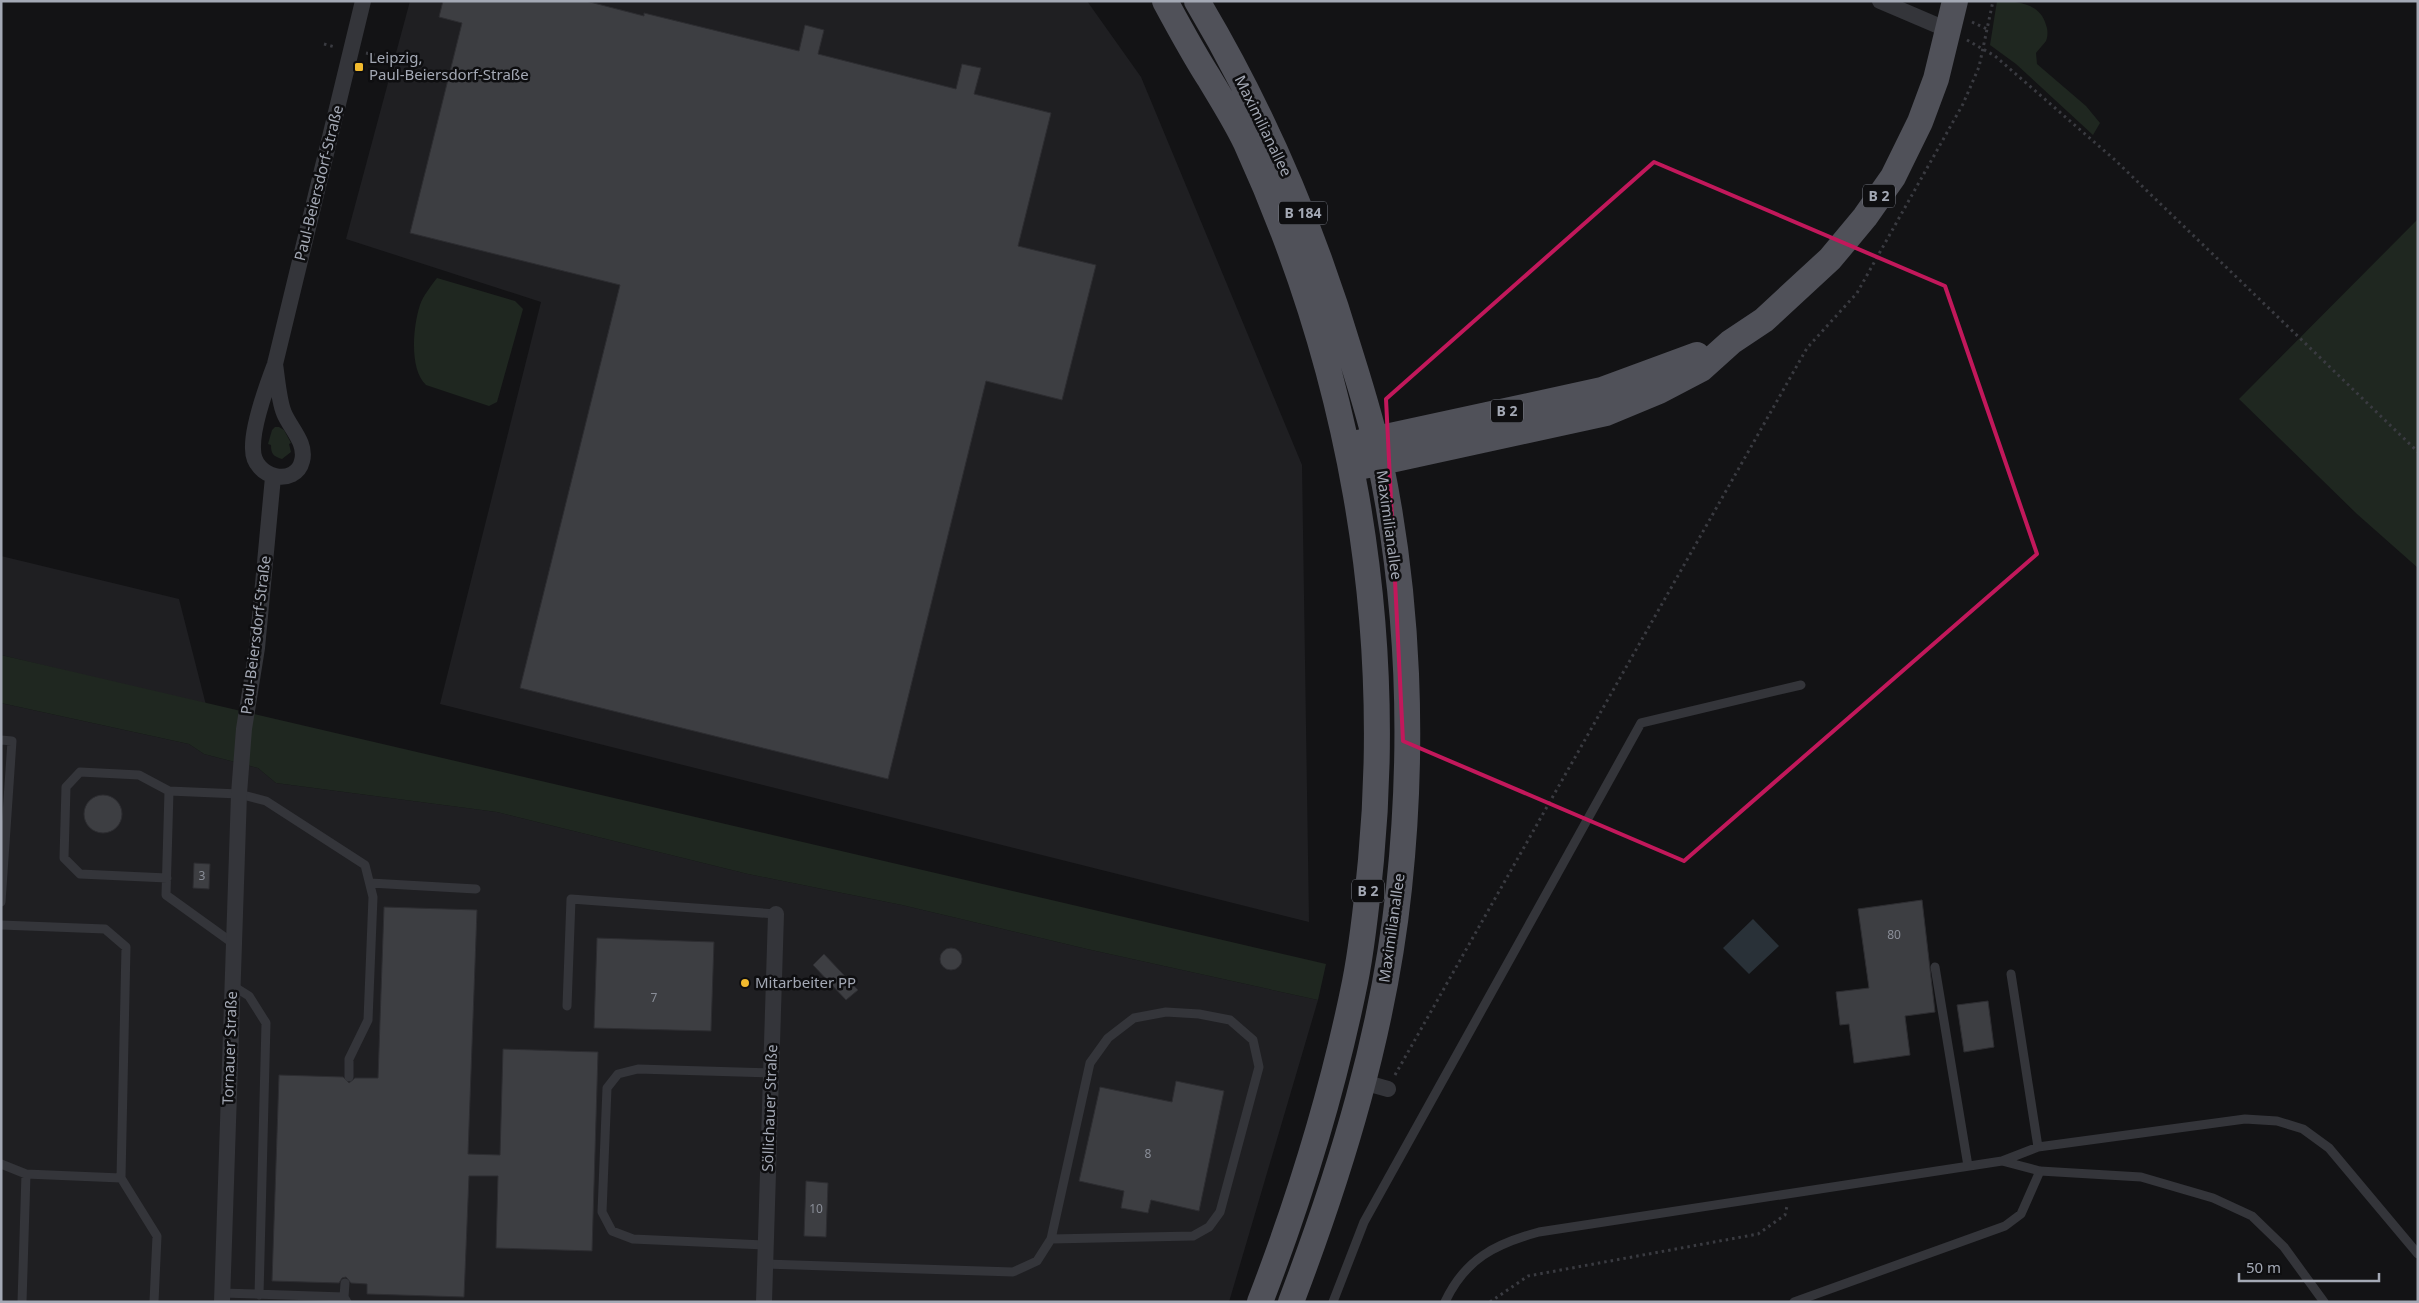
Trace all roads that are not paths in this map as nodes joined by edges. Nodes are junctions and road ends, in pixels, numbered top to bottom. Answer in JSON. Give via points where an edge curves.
{"nodes":[{"id":1,"x":364,"y":1,"type":"edge"},
{"id":2,"x":1164,"y":1,"type":"edge"},
{"id":3,"x":1197,"y":1,"type":"edge"},
{"id":4,"x":1880,"y":1,"type":"edge"},
{"id":5,"x":1955,"y":1,"type":"edge"},
{"id":6,"x":1948,"y":30,"type":"junction"},
{"id":7,"x":275,"y":364,"type":"junction"},
{"id":8,"x":1378,"y":451,"type":"junction"},
{"id":9,"x":1350,"y":456,"type":"junction"},
{"id":10,"x":274,"y":477,"type":"junction"},
{"id":11,"x":1801,"y":685,"type":"dead end"},
{"id":12,"x":1,"y":740,"type":"edge"},
{"id":13,"x":169,"y":791,"type":"junction"},
{"id":14,"x":239,"y":794,"type":"junction"},
{"id":15,"x":167,"y":878,"type":"junction"},
{"id":16,"x":370,"y":883,"type":"junction"},
{"id":17,"x":476,"y":889,"type":"dead end"},
{"id":18,"x":1,"y":902,"type":"edge"},
{"id":19,"x":776,"y":914,"type":"joint"},
{"id":20,"x":1,"y":925,"type":"edge"},
{"id":21,"x":234,"y":944,"type":"junction"},
{"id":22,"x":1935,"y":967,"type":"dead end"},
{"id":23,"x":2010,"y":974,"type":"dead end"},
{"id":24,"x":232,"y":986,"type":"junction"},
{"id":25,"x":567,"y":1006,"type":"dead end"},
{"id":26,"x":771,"y":1073,"type":"junction"},
{"id":27,"x":349,"y":1078,"type":"dead end"},
{"id":28,"x":1363,"y":1082,"type":"junction"},
{"id":29,"x":1388,"y":1089,"type":"road end"},
{"id":30,"x":2038,"y":1147,"type":"junction"},
{"id":31,"x":2002,"y":1161,"type":"junction"},
{"id":32,"x":1,"y":1164,"type":"edge"},
{"id":33,"x":1968,"y":1166,"type":"junction"},
{"id":34,"x":2040,"y":1171,"type":"junction"},
{"id":35,"x":26,"y":1174,"type":"junction"},
{"id":36,"x":121,"y":1178,"type":"junction"},
{"id":37,"x":1051,"y":1239,"type":"junction"},
{"id":38,"x":766,"y":1245,"type":"junction"},
{"id":39,"x":2418,"y":1254,"type":"edge"},
{"id":40,"x":766,"y":1264,"type":"junction"},
{"id":41,"x":344,"y":1283,"type":"dead end"},
{"id":42,"x":259,"y":1294,"type":"junction"},
{"id":43,"x":222,"y":1297,"type":"edge"},
{"id":44,"x":346,"y":1299,"type":"edge"},
{"id":45,"x":22,"y":1302,"type":"edge"},
{"id":46,"x":154,"y":1302,"type":"edge"},
{"id":47,"x":764,"y":1302,"type":"edge"},
{"id":48,"x":1260,"y":1302,"type":"edge"},
{"id":49,"x":1291,"y":1302,"type":"edge"},
{"id":50,"x":1333,"y":1302,"type":"edge"},
{"id":51,"x":1445,"y":1302,"type":"edge"},
{"id":52,"x":1794,"y":1302,"type":"edge"},
{"id":53,"x":2324,"y":1302,"type":"edge"}],
"edges":[{"from":1,"to":7,"type":"street","name":"Paul-Beiersdorf-Straße"},
{"from":2,"to":9,"type":"main road","number":"B 184","via":[[1231,114],[1266,189],[1322,343]]},
{"from":3,"to":8,"type":"main road","name":"Maximilianallee","number":"B 184","via":[[1250,94],[1290,180],[1333,296]]},
{"from":4,"to":6,"type":"street"},
{"from":5,"to":6,"type":"main road","number":"B 2"},
{"from":6,"to":8,"type":"main road","number":"B 2","via":[[1936,79],[1920,122],[1893,177],[1830,259],[1764,320],[1731,342],[1602,390]]},
{"from":7,"to":10,"type":"street","name":"Paul-Beiersdorf-Straße","via":[[265,389],[253,448],[258,466],[265,474]]},
{"from":7,"to":10,"type":"street","name":"Paul-Beiersdorf-Straße","via":[[283,411],[301,444],[302,461],[298,470],[287,476]]},
{"from":8,"to":9,"type":"main road","number":"B 2"},
{"from":8,"to":28,"type":"main road","name":"Maximilianallee","number":"B 2","via":[[1403,631],[1407,753],[1399,890],[1383,991]]},
{"from":9,"to":48,"type":"main road","name":"Maximilianallee","number":"B 2","via":[[1366,553],[1378,718],[1375,818],[1368,892],[1355,982],[1335,1073],[1304,1179]]},
{"from":10,"to":14,"type":"street","name":"Paul-Beiersdorf-Straße"},
{"from":11,"to":50,"type":"lane","via":[[1641,724],[1364,1222]]},
{"from":12,"to":18,"type":"lane","via":[[12,741]]},
{"from":13,"to":14,"type":"lane"},
{"from":13,"to":15,"type":"lane"},
{"from":13,"to":15,"type":"lane","via":[[139,775],[80,772],[66,788],[64,858],[80,874]]},
{"from":14,"to":16,"type":"lane","via":[[266,801],[365,865]]},
{"from":14,"to":21,"type":"street","name":"Tornauer Straße"},
{"from":15,"to":21,"type":"lane","via":[[166,895]]},
{"from":16,"to":17,"type":"lane"},
{"from":16,"to":27,"type":"lane","via":[[373,897],[368,1020],[349,1059]]},
{"from":19,"to":25,"type":"lane","via":[[571,899]]},
{"from":19,"to":26,"type":"street","name":"Söllichauer Straße"},
{"from":20,"to":36,"type":"lane","via":[[106,929],[126,947]]},
{"from":21,"to":24,"type":"street","name":"Tornauer Straße"},
{"from":22,"to":33,"type":"lane"},
{"from":23,"to":30,"type":"lane"},
{"from":24,"to":42,"type":"lane","via":[[249,996],[266,1024]]},
{"from":24,"to":43,"type":"street","name":"Tornauer Straße"},
{"from":26,"to":38,"type":"street","name":"Söllichauer Straße"},
{"from":26,"to":38,"type":"lane","via":[[638,1069],[618,1074],[607,1088],[602,1212],[612,1231],[633,1239]]},
{"from":28,"to":29,"type":"street"},
{"from":28,"to":49,"type":"main road","name":"Maximilianallee","number":"B 2","via":[[1333,1186]]},
{"from":30,"to":31,"type":"lane"},
{"from":30,"to":39,"type":"lane","via":[[2245,1119],[2276,1121],[2304,1129],[2329,1148]]},
{"from":31,"to":33,"type":"lane"},
{"from":31,"to":34,"type":"lane"},
{"from":32,"to":35,"type":"lane"},
{"from":33,"to":51,"type":"lane","via":[[1539,1232],[1507,1241],[1482,1254],[1462,1273]]},
{"from":34,"to":52,"type":"lane","via":[[2022,1214],[2005,1226]]},
{"from":34,"to":53,"type":"lane","via":[[2141,1177],[2213,1198],[2252,1216],[2284,1247]]},
{"from":35,"to":36,"type":"lane"},
{"from":35,"to":45,"type":"lane"},
{"from":36,"to":46,"type":"lane","via":[[158,1236]]},
{"from":37,"to":37,"type":"lane","via":[[1090,1063],[1108,1038],[1134,1018],[1166,1012],[1230,1020],[1253,1040],[1259,1067],[1220,1212],[1209,1227],[1193,1236]]},
{"from":37,"to":40,"type":"lane","via":[[1037,1261],[1013,1272]]},
{"from":38,"to":40,"type":"street","name":"Söllichauer Straße"},
{"from":40,"to":47,"type":"street","name":"Söllichauer Straße"},
{"from":41,"to":44,"type":"lane"},
{"from":42,"to":43,"type":"lane"},
{"from":42,"to":44,"type":"lane"}]}
